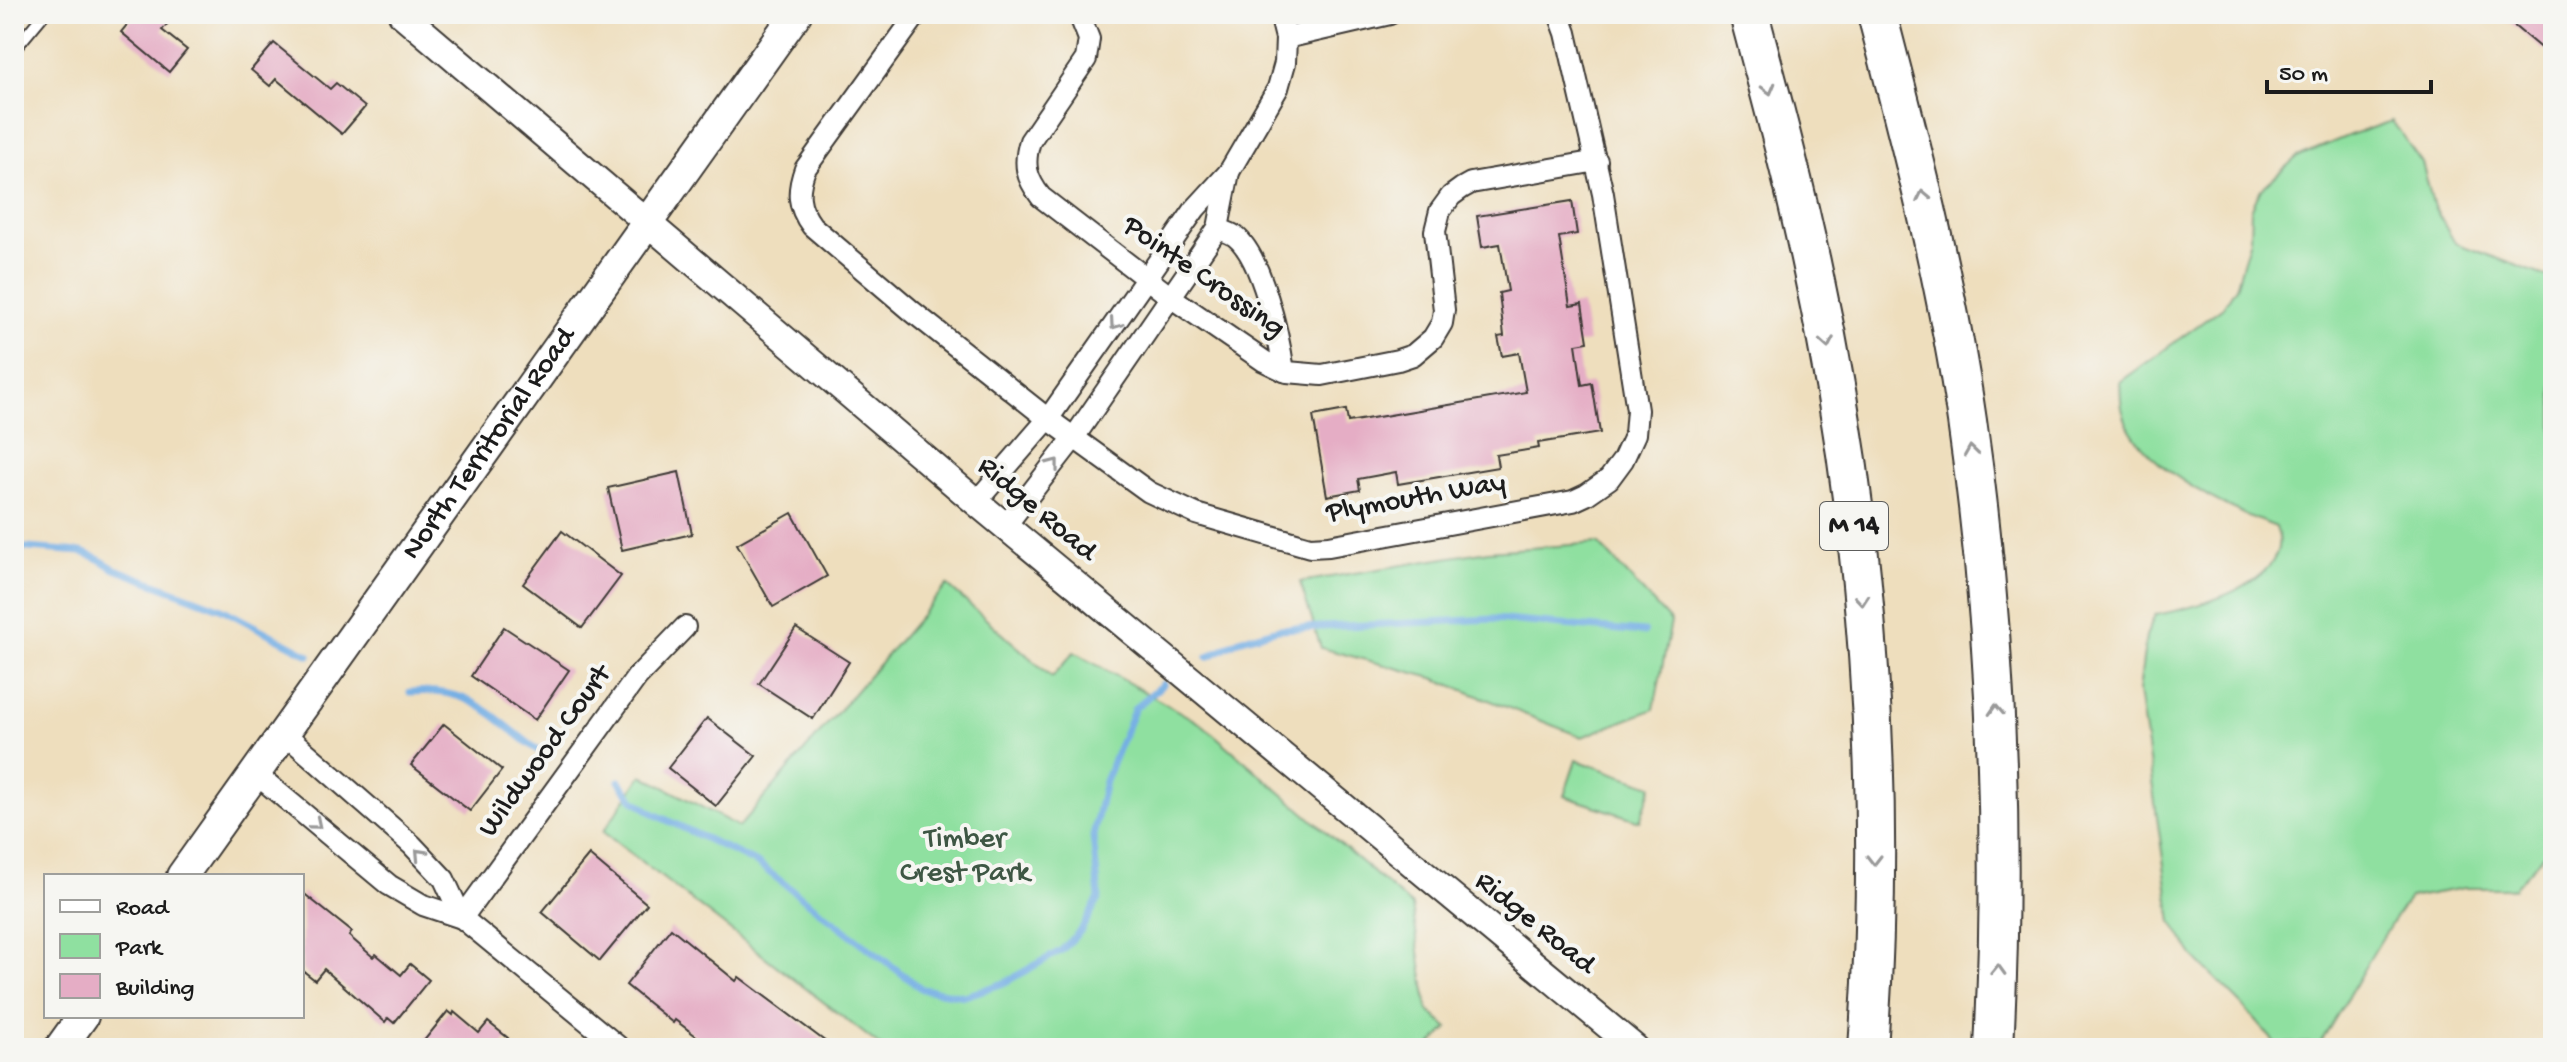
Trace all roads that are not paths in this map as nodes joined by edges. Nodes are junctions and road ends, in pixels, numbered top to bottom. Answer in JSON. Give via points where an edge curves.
{"nodes":[{"id":1,"x":44,"y":14,"type":"edge"},
{"id":2,"x":402,"y":14,"type":"edge"},
{"id":3,"x":796,"y":14,"type":"edge"},
{"id":4,"x":917,"y":14,"type":"edge"},
{"id":5,"x":1079,"y":14,"type":"edge"},
{"id":6,"x":1280,"y":14,"type":"edge"},
{"id":7,"x":1390,"y":14,"type":"edge"},
{"id":8,"x":1559,"y":14,"type":"edge"},
{"id":9,"x":1749,"y":14,"type":"edge"},
{"id":10,"x":1877,"y":14,"type":"edge"},
{"id":11,"x":1286,"y":38,"type":"junction"},
{"id":12,"x":14,"y":50,"type":"edge"},
{"id":13,"x":1597,"y":161,"type":"junction"},
{"id":14,"x":1229,"y":172,"type":"junction"},
{"id":15,"x":647,"y":224,"type":"junction"},
{"id":16,"x":1218,"y":228,"type":"junction"},
{"id":17,"x":1147,"y":278,"type":"junction"},
{"id":18,"x":1172,"y":298,"type":"junction"},
{"id":19,"x":1284,"y":371,"type":"junction"},
{"id":20,"x":1048,"y":419,"type":"junction"},
{"id":21,"x":1073,"y":439,"type":"junction"},
{"id":22,"x":976,"y":502,"type":"junction"},
{"id":23,"x":1006,"y":525,"type":"junction"},
{"id":24,"x":685,"y":627,"type":"dead end"},
{"id":25,"x":284,"y":733,"type":"junction"},
{"id":26,"x":256,"y":774,"type":"junction"},
{"id":27,"x":183,"y":874,"type":"edge"},
{"id":28,"x":462,"y":918,"type":"junction"},
{"id":29,"x":82,"y":1018,"type":"edge"},
{"id":30,"x":60,"y":1048,"type":"edge"},
{"id":31,"x":620,"y":1048,"type":"edge"},
{"id":32,"x":1635,"y":1048,"type":"edge"},
{"id":33,"x":1868,"y":1048,"type":"edge"},
{"id":34,"x":1994,"y":1048,"type":"edge"}],
"edges":[{"from":1,"to":12,"type":"lane"},
{"from":2,"to":15,"type":"street","name":"Ridge Road"},
{"from":3,"to":15,"type":"main road","name":"North Territorial Road"},
{"from":4,"to":20,"type":"street","name":"Plymouth Way","via":[[805,169],[799,186],[802,214],[901,303]]},
{"from":5,"to":17,"type":"street","name":"Pointe Crossing","via":[[1089,39],[1086,59],[1030,141],[1027,173],[1041,197]]},
{"from":6,"to":11,"type":"street"},
{"from":7,"to":11,"type":"street"},
{"from":8,"to":13,"type":"street","name":"Plymouth Way"},
{"from":9,"to":33,"type":"highway","number":"M 14","one_way":true,"via":[[1814,274],[1851,496],[1870,701],[1874,813]]},
{"from":34,"to":10,"type":"highway","one_way":true,"via":[[1998,748],[1981,528],[1950,328],[1916,162]]},
{"from":11,"to":14,"type":"street","via":[[1278,88]]},
{"from":13,"to":19,"type":"street","name":"Pointe Crossing","via":[[1471,183],[1451,196],[1435,231],[1442,323],[1413,355],[1322,375]]},
{"from":13,"to":21,"type":"street","name":"Plymouth Way","via":[[1637,410],[1635,434],[1623,460],[1609,479],[1586,495],[1559,505],[1310,547],[1196,514],[1149,492]]},
{"from":14,"to":16,"type":"street"},
{"from":14,"to":17,"type":"street","via":[[1195,209]]},
{"from":15,"to":22,"type":"street","name":"Ridge Road"},
{"from":15,"to":25,"type":"main road","name":"North Territorial Road"},
{"from":16,"to":18,"type":"street"},
{"from":16,"to":19,"type":"street","via":[[1234,235],[1247,250],[1277,327]]},
{"from":17,"to":18,"type":"street","name":"Pointe Crossing"},
{"from":17,"to":20,"type":"street","one_way":true},
{"from":18,"to":19,"type":"street","name":"Pointe Crossing"},
{"from":18,"to":21,"type":"street"},
{"from":20,"to":21,"type":"street","name":"Plymouth Way"},
{"from":20,"to":22,"type":"street"},
{"from":23,"to":21,"type":"street","one_way":true},
{"from":22,"to":23,"type":"street","name":"Ridge Road"},
{"from":23,"to":32,"type":"street","name":"Ridge Road"},
{"from":24,"to":28,"type":"street","name":"Wildwood Court","via":[[637,677]]},
{"from":25,"to":26,"type":"main road","name":"North Territorial Road"},
{"from":28,"to":25,"type":"street","one_way":true,"via":[[444,879],[412,845]]},
{"from":26,"to":27,"type":"main road","name":"North Territorial Road"},
{"from":26,"to":28,"type":"street","one_way":true,"via":[[389,885],[423,905]]},
{"from":28,"to":31,"type":"street"},
{"from":29,"to":30,"type":"main road"}]}
